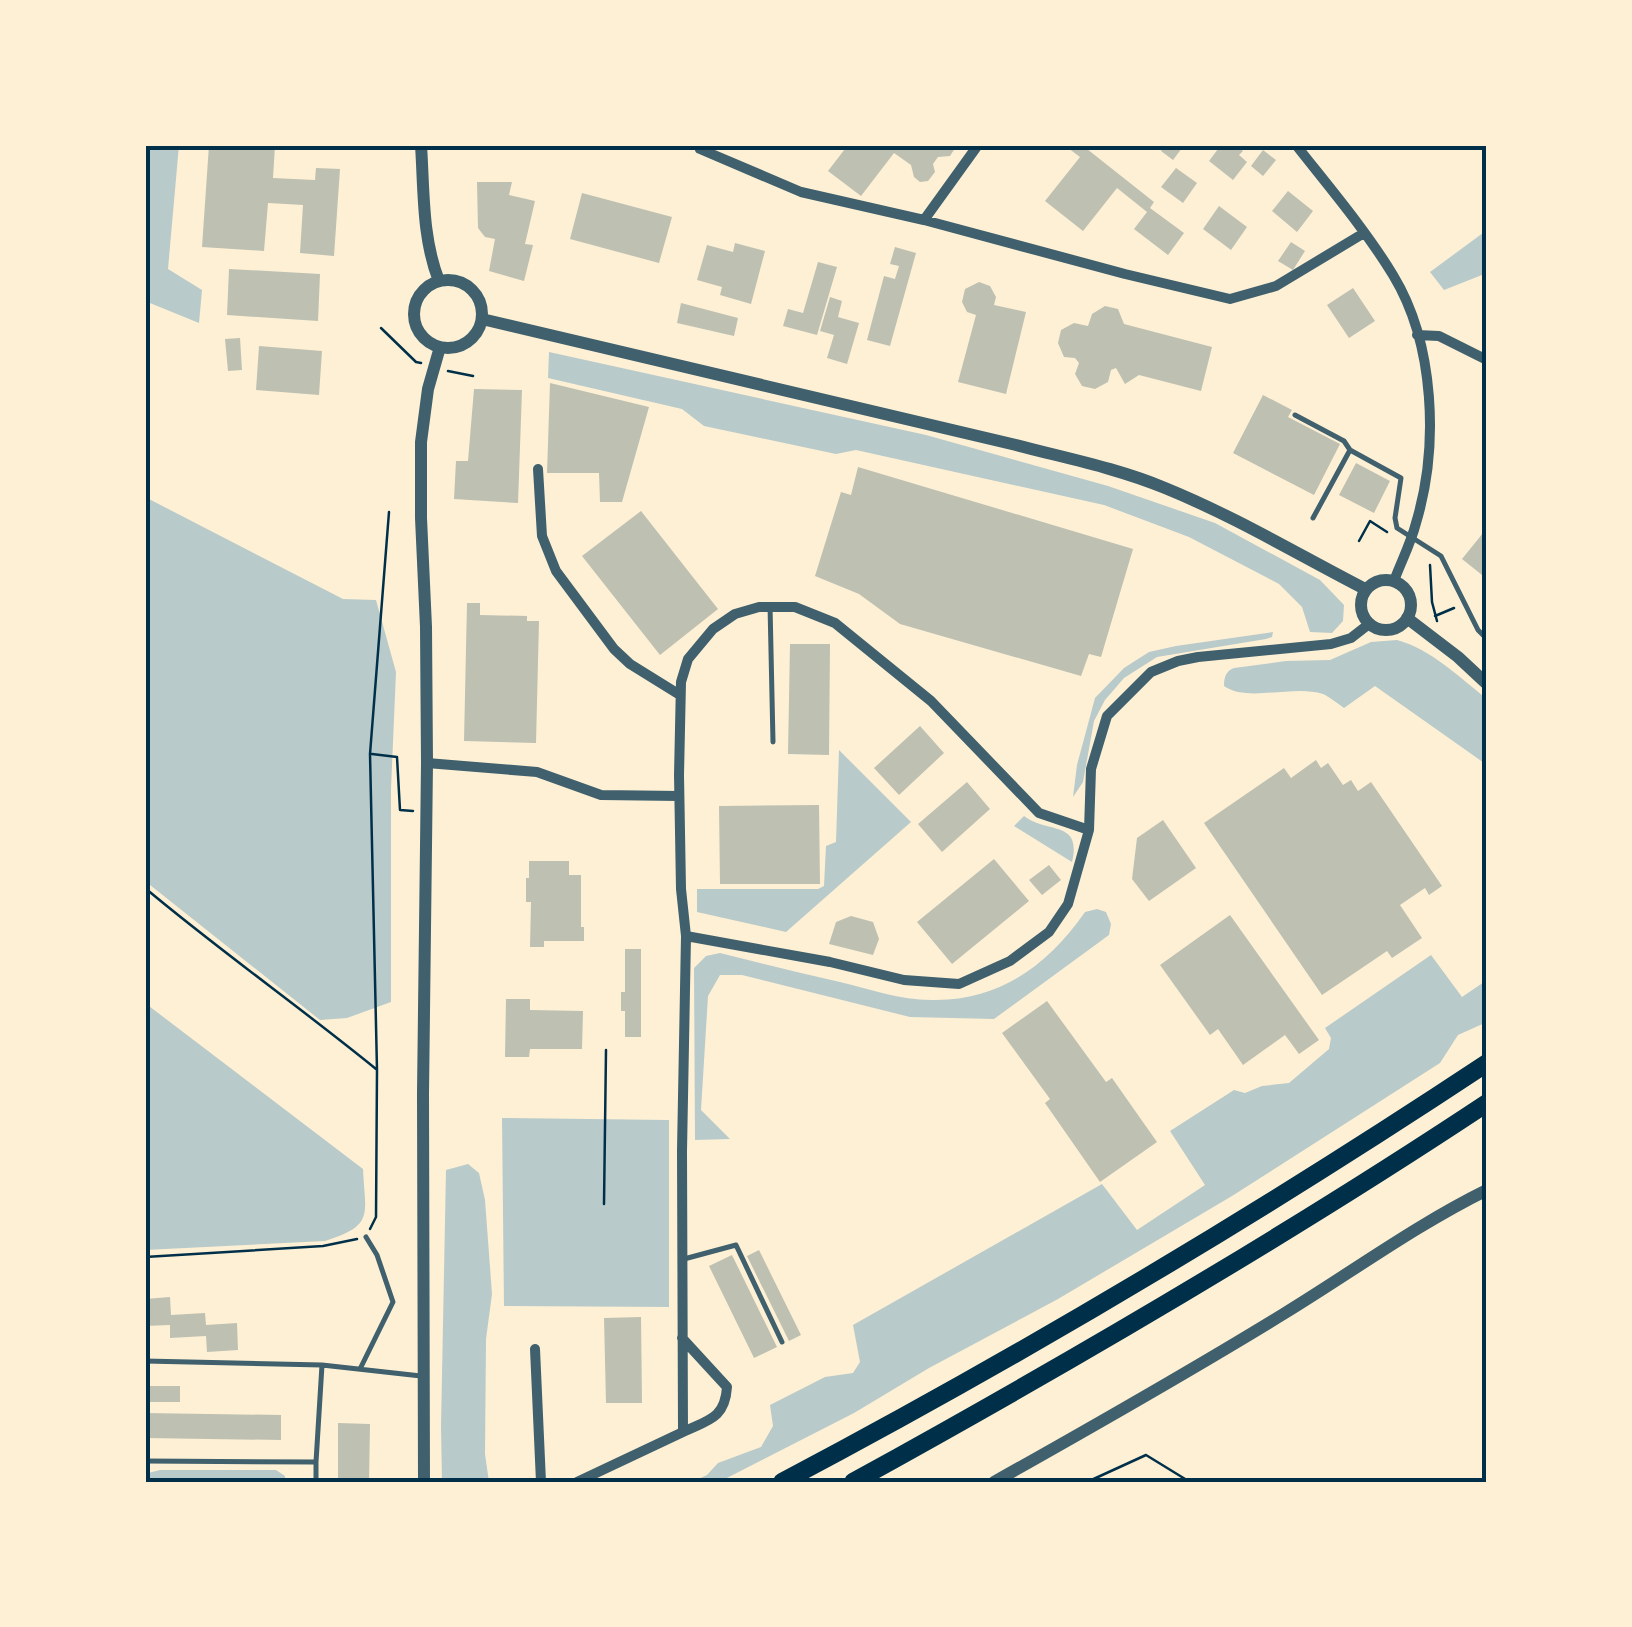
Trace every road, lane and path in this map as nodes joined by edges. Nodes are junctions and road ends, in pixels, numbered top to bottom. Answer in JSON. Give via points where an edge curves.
{"nodes":[{"id":1,"x":421,"y":145,"type":"edge"},
{"id":2,"x":701,"y":145,"type":"edge"},
{"id":3,"x":978,"y":145,"type":"edge"},
{"id":4,"x":1296,"y":145,"type":"edge"},
{"id":5,"x":924,"y":220,"type":"junction"},
{"id":6,"x":1364,"y":233,"type":"junction"},
{"id":7,"x":439,"y":281,"type":"junction"},
{"id":8,"x":482,"y":318,"type":"junction"},
{"id":9,"x":1418,"y":334,"type":"junction"},
{"id":10,"x":440,"y":347,"type":"junction"},
{"id":11,"x":1487,"y":360,"type":"edge"},
{"id":12,"x":1294,"y":415,"type":"dead end"},
{"id":13,"x":1350,"y":450,"type":"junction"},
{"id":14,"x":538,"y":469,"type":"dead end"},
{"id":15,"x":389,"y":512,"type":"dead end"},
{"id":16,"x":1313,"y":518,"type":"dead end"},
{"id":17,"x":1383,"y":528,"type":"dead end"},
{"id":18,"x":1411,"y":538,"type":"junction"},
{"id":19,"x":1359,"y":541,"type":"dead end"},
{"id":20,"x":1432,"y":548,"type":"junction"},
{"id":21,"x":1394,"y":581,"type":"junction"},
{"id":22,"x":1365,"y":590,"type":"junction"},
{"id":23,"x":1465,"y":604,"type":"junction"},
{"id":24,"x":770,"y":605,"type":"junction"},
{"id":25,"x":1435,"y":616,"type":"junction"},
{"id":26,"x":1408,"y":618,"type":"junction"},
{"id":27,"x":1437,"y":622,"type":"dead end"},
{"id":28,"x":1369,"y":624,"type":"junction"},
{"id":29,"x":1487,"y":639,"type":"edge"},
{"id":30,"x":1487,"y":684,"type":"edge"},
{"id":31,"x":680,"y":694,"type":"junction"},
{"id":32,"x":773,"y":742,"type":"dead end"},
{"id":33,"x":370,"y":754,"type":"junction"},
{"id":34,"x":427,"y":763,"type":"junction"},
{"id":35,"x":679,"y":796,"type":"junction"},
{"id":36,"x":426,"y":812,"type":"junction"},
{"id":37,"x":1088,"y":830,"type":"junction"},
{"id":38,"x":145,"y":888,"type":"edge"},
{"id":39,"x":686,"y":936,"type":"junction"},
{"id":40,"x":606,"y":1050,"type":"dead end"},
{"id":41,"x":1487,"y":1063,"type":"edge"},
{"id":42,"x":377,"y":1070,"type":"junction"},
{"id":43,"x":1487,"y":1103,"type":"edge"},
{"id":44,"x":1487,"y":1190,"type":"edge"},
{"id":45,"x":604,"y":1204,"type":"dead end"},
{"id":46,"x":366,"y":1237,"type":"junction"},
{"id":47,"x":145,"y":1257,"type":"edge"},
{"id":48,"x":681,"y":1260,"type":"junction"},
{"id":49,"x":682,"y":1338,"type":"junction"},
{"id":50,"x":782,"y":1342,"type":"dead end"},
{"id":51,"x":535,"y":1350,"type":"dead end"},
{"id":52,"x":145,"y":1361,"type":"edge"},
{"id":53,"x":322,"y":1364,"type":"junction"},
{"id":54,"x":360,"y":1369,"type":"junction"},
{"id":55,"x":424,"y":1376,"type":"junction"},
{"id":56,"x":683,"y":1432,"type":"junction"},
{"id":57,"x":145,"y":1461,"type":"edge"},
{"id":58,"x":316,"y":1462,"type":"junction"},
{"id":59,"x":316,"y":1482,"type":"edge"},
{"id":60,"x":424,"y":1482,"type":"edge"},
{"id":61,"x":541,"y":1482,"type":"edge"},
{"id":62,"x":577,"y":1482,"type":"edge"},
{"id":63,"x":782,"y":1482,"type":"edge"},
{"id":64,"x":854,"y":1482,"type":"edge"},
{"id":65,"x":994,"y":1482,"type":"edge"},
{"id":66,"x":1087,"y":1482,"type":"edge"},
{"id":67,"x":1190,"y":1482,"type":"edge"}],
"edges":[{"from":1,"to":7,"type":"street","via":[[425,224]]},
{"from":2,"to":5,"type":"street","via":[[801,192]]},
{"from":3,"to":5,"type":"street"},
{"from":4,"to":6,"type":"street"},
{"from":5,"to":6,"type":"street","via":[[1230,298],[1276,286]]},
{"from":6,"to":9,"type":"street","via":[[1394,276]]},
{"from":7,"to":8,"type":"street","via":[[470,288]]},
{"from":7,"to":10,"type":"street","via":[[424,290],[414,314],[424,338]]},
{"from":8,"to":10,"type":"street","via":[[467,342]]},
{"from":8,"to":22,"type":"street","via":[[1099,467],[1207,507]]},
{"from":9,"to":11,"type":"street","via":[[1439,336]]},
{"from":9,"to":18,"type":"street","via":[[1430,446]]},
{"from":10,"to":34,"type":"street","via":[[421,442]]},
{"from":12,"to":13,"type":"lane"},
{"from":13,"to":16,"type":"lane"},
{"from":13,"to":18,"type":"lane","via":[[1401,478],[1395,518]]},
{"from":14,"to":31,"type":"street","via":[[542,536],[556,571],[614,650]]},
{"from":15,"to":33,"type":"path"},
{"from":17,"to":19,"type":"path","via":[[1370,521]]},
{"from":18,"to":20,"type":"lane"},
{"from":18,"to":21,"type":"street"},
{"from":20,"to":23,"type":"lane"},
{"from":20,"to":25,"type":"path"},
{"from":21,"to":22,"type":"street","via":[[1377,580]]},
{"from":21,"to":26,"type":"street","via":[[1409,595]]},
{"from":22,"to":28,"type":"street","via":[[1360,604]]},
{"from":23,"to":25,"type":"path"},
{"from":23,"to":29,"type":"lane"},
{"from":24,"to":31,"type":"street","via":[[735,614],[713,630],[688,659]]},
{"from":24,"to":32,"type":"lane"},
{"from":24,"to":37,"type":"street","via":[[836,623],[930,701],[1038,813]]},
{"from":25,"to":27,"type":"path"},
{"from":26,"to":28,"type":"street","via":[[1386,630]]},
{"from":26,"to":30,"type":"street"},
{"from":28,"to":37,"type":"street","via":[[1331,644],[1198,657],[1151,672],[1105,719],[1090,769]]},
{"from":31,"to":35,"type":"street"},
{"from":33,"to":36,"type":"path","via":[[398,757],[400,810]]},
{"from":33,"to":42,"type":"path"},
{"from":34,"to":35,"type":"street","via":[[536,772],[600,794]]},
{"from":34,"to":36,"type":"street"},
{"from":35,"to":39,"type":"street"},
{"from":36,"to":55,"type":"street"},
{"from":37,"to":39,"type":"street","via":[[1068,904],[1049,932],[959,984],[904,980]]},
{"from":38,"to":42,"type":"path"},
{"from":39,"to":48,"type":"street"},
{"from":40,"to":45,"type":"path"},
{"from":41,"to":63,"type":"highway","via":[[1062,1328]]},
{"from":42,"to":46,"type":"path","via":[[376,1216]]},
{"from":43,"to":64,"type":"highway","via":[[1186,1292]]},
{"from":44,"to":65,"type":"street"},
{"from":46,"to":47,"type":"path","via":[[323,1246]]},
{"from":46,"to":54,"type":"lane","via":[[393,1302]]},
{"from":48,"to":49,"type":"street"},
{"from":48,"to":50,"type":"lane","via":[[736,1245]]},
{"from":49,"to":56,"type":"street"},
{"from":49,"to":56,"type":"street","via":[[727,1387],[717,1416]]},
{"from":51,"to":61,"type":"street"},
{"from":52,"to":53,"type":"lane"},
{"from":53,"to":54,"type":"lane"},
{"from":53,"to":58,"type":"lane"},
{"from":54,"to":55,"type":"lane"},
{"from":55,"to":60,"type":"street"},
{"from":56,"to":62,"type":"street"},
{"from":57,"to":58,"type":"lane"},
{"from":58,"to":59,"type":"lane"},
{"from":66,"to":67,"type":"path","via":[[1146,1455]]}]}
